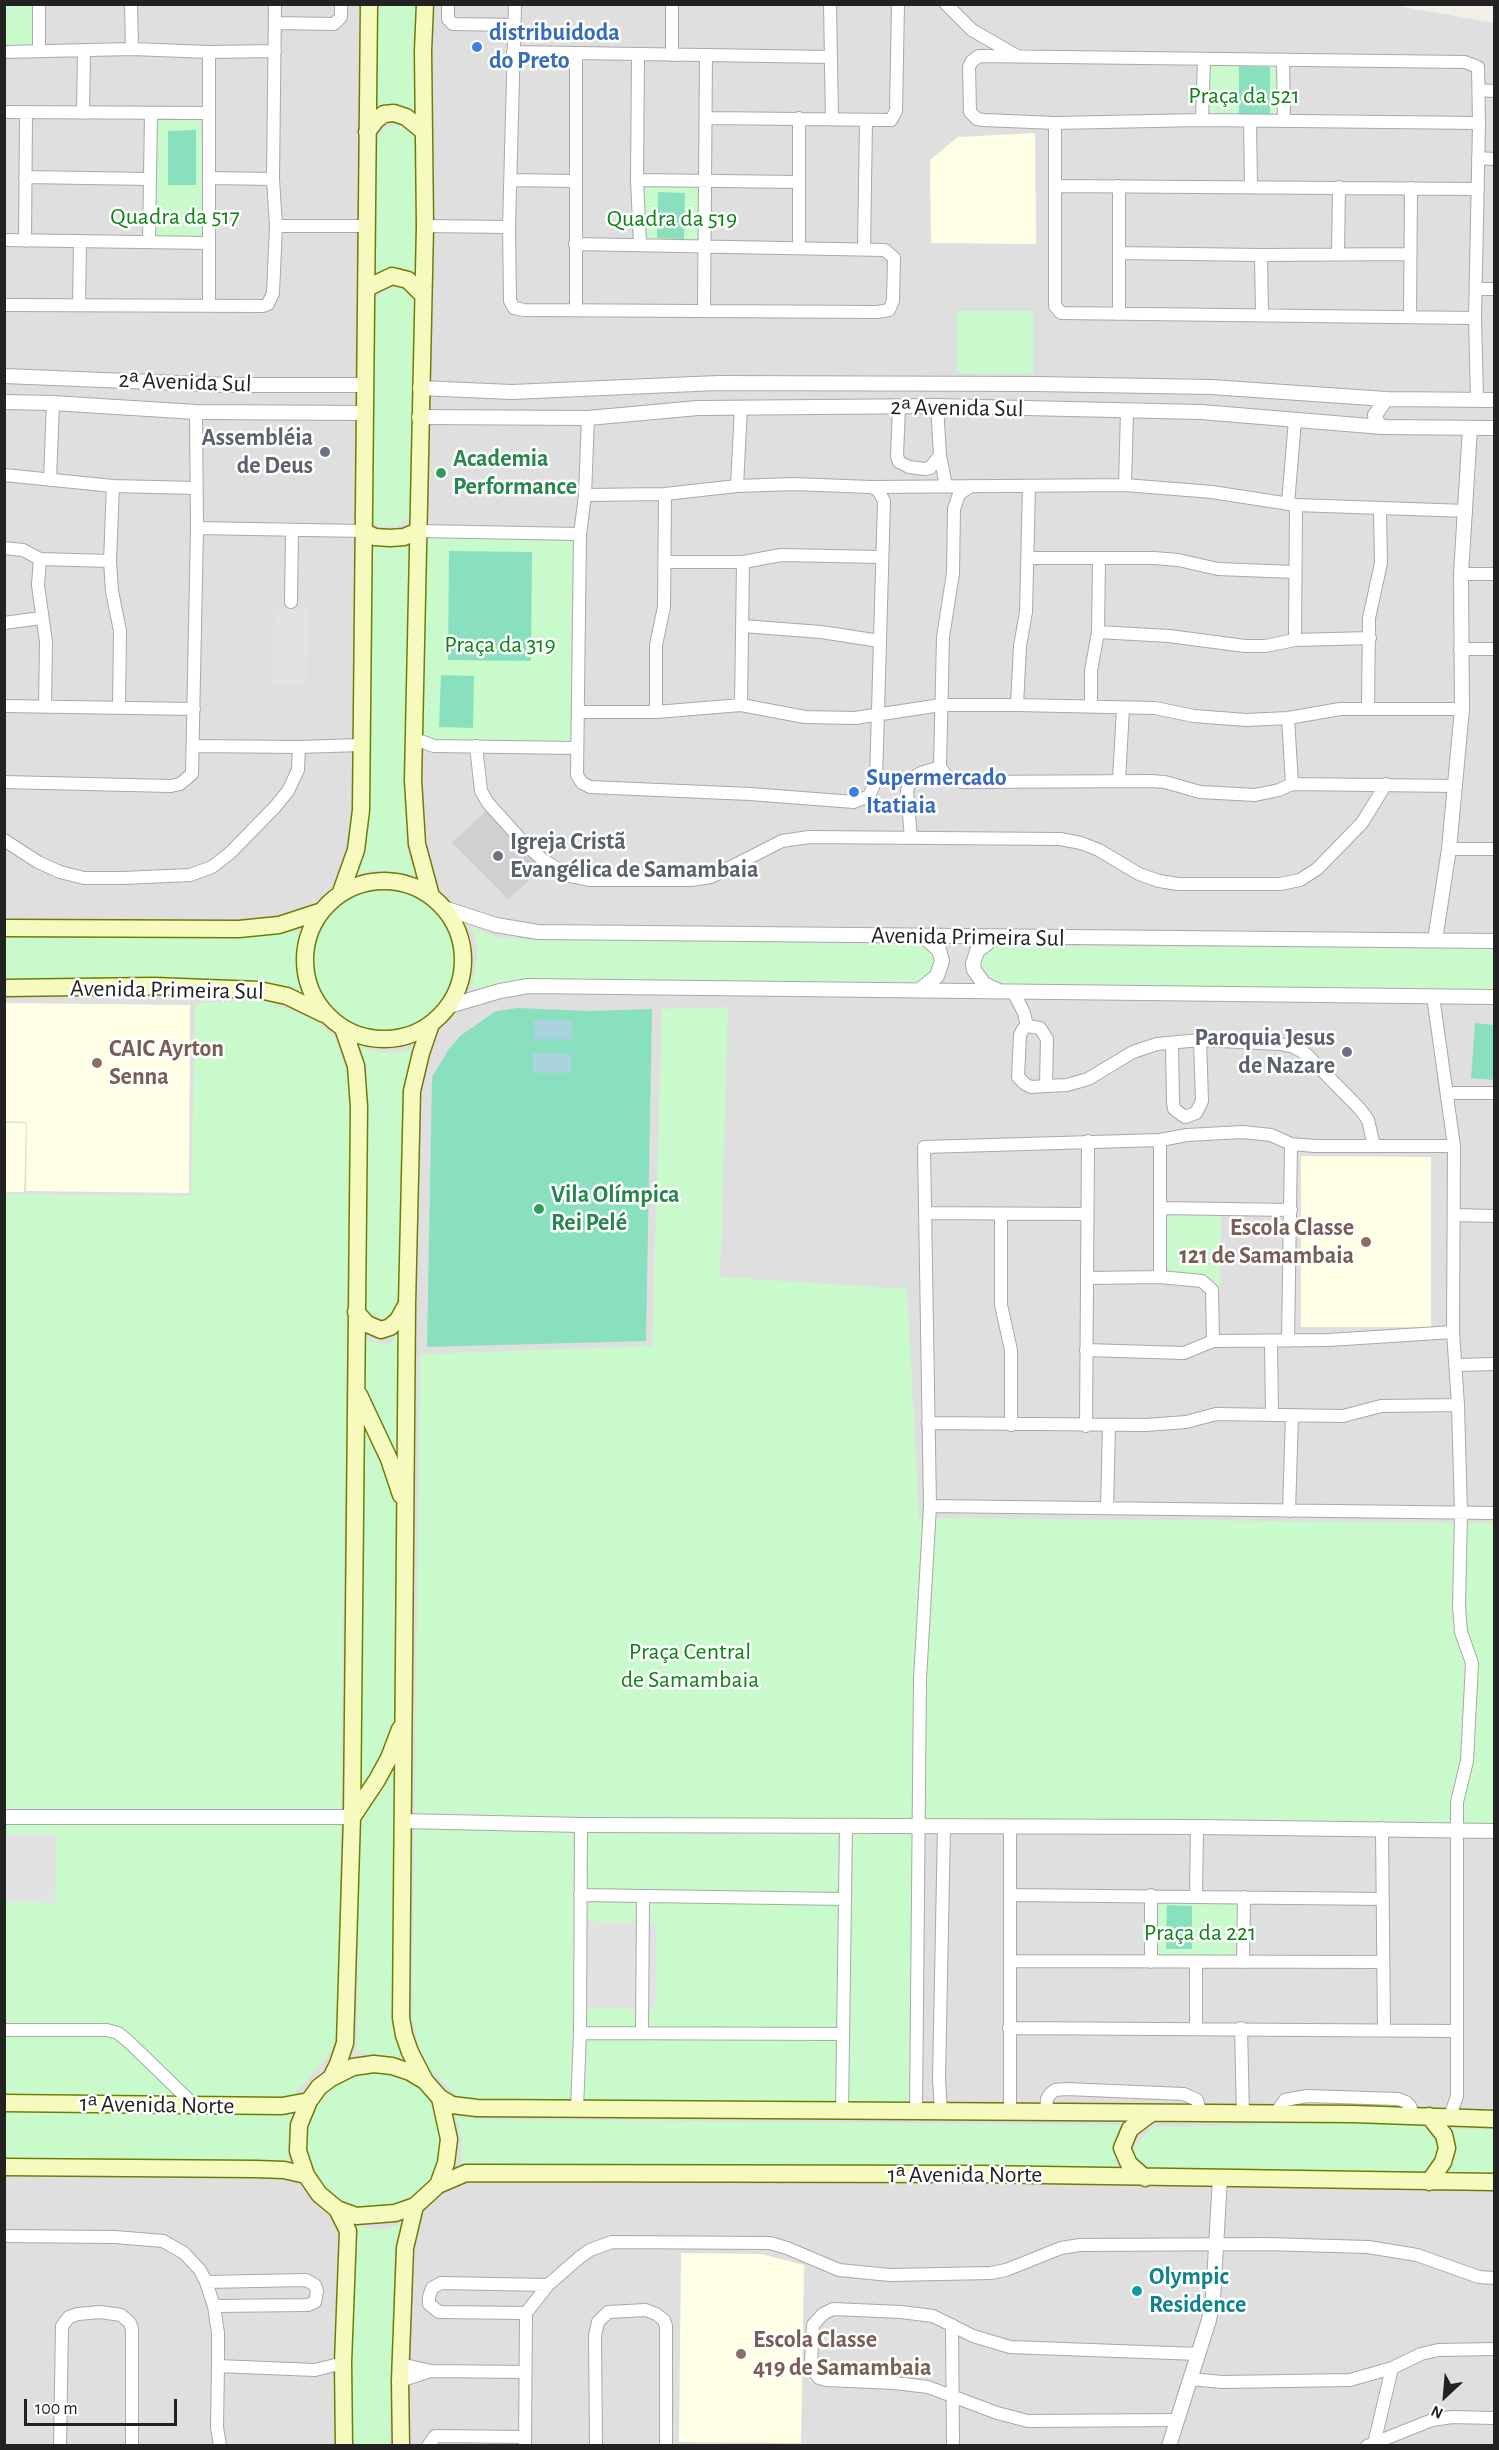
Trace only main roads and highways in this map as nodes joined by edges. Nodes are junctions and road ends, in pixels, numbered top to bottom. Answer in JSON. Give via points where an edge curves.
{"nodes":[{"id":1,"x":369,"y":4,"type":"edge"},
{"id":2,"x":425,"y":4,"type":"edge"},
{"id":3,"x":423,"y":131,"type":"junction"},
{"id":4,"x":367,"y":132,"type":"junction"},
{"id":5,"x":366,"y":288,"type":"junction"},
{"id":6,"x":422,"y":294,"type":"junction"},
{"id":7,"x":362,"y":531,"type":"junction"},
{"id":8,"x":418,"y":531,"type":"junction"},
{"id":9,"x":341,"y":892,"type":"junction"},
{"id":10,"x":430,"y":896,"type":"junction"},
{"id":11,"x":320,"y":912,"type":"junction"},
{"id":12,"x":4,"y":928,"type":"edge"},
{"id":13,"x":4,"y":988,"type":"edge"},
{"id":14,"x":325,"y":1014,"type":"junction"},
{"id":15,"x":431,"y":1024,"type":"junction"},
{"id":16,"x":343,"y":1028,"type":"junction"},
{"id":17,"x":407,"y":1304,"type":"junction"},
{"id":18,"x":356,"y":1312,"type":"junction"},
{"id":19,"x":355,"y":1386,"type":"junction"},
{"id":20,"x":406,"y":1508,"type":"junction"},
{"id":21,"x":404,"y":1722,"type":"junction"},
{"id":22,"x":352,"y":1817,"type":"junction"},
{"id":23,"x":331,"y":2078,"type":"junction"},
{"id":24,"x":425,"y":2081,"type":"junction"},
{"id":25,"x":440,"y":2098,"type":"junction"},
{"id":26,"x":309,"y":2101,"type":"junction"},
{"id":27,"x":4,"y":2103,"type":"edge"},
{"id":28,"x":1150,"y":2114,"type":"junction"},
{"id":29,"x":1421,"y":2115,"type":"junction"},
{"id":30,"x":1494,"y":2119,"type":"edge"},
{"id":31,"x":4,"y":2167,"type":"edge"},
{"id":32,"x":306,"y":2175,"type":"junction"},
{"id":33,"x":1144,"y":2178,"type":"junction"},
{"id":34,"x":1429,"y":2182,"type":"junction"},
{"id":35,"x":1494,"y":2182,"type":"edge"},
{"id":36,"x":438,"y":2185,"type":"junction"},
{"id":37,"x":415,"y":2206,"type":"junction"},
{"id":38,"x":337,"y":2209,"type":"junction"},
{"id":39,"x":344,"y":2445,"type":"edge"},
{"id":40,"x":400,"y":2445,"type":"edge"}],
"edges":[{"from":1,"to":4,"type":"main road"},
{"from":2,"to":3,"type":"main road"},
{"from":3,"to":4,"type":"main road","via":[[394,113],[384,114]]},
{"from":3,"to":6,"type":"main road"},
{"from":4,"to":5,"type":"main road"},
{"from":5,"to":6,"type":"main road","via":[[392,276],[408,280]]},
{"from":5,"to":7,"type":"main road"},
{"from":6,"to":8,"type":"main road"},
{"from":7,"to":8,"type":"main road","via":[[390,538]]},
{"from":7,"to":9,"type":"main road","via":[[361,810],[356,850]]},
{"from":8,"to":10,"type":"main road","via":[[414,792],[417,844]]},
{"from":9,"to":10,"type":"main road","via":[[363,883],[387,880],[410,885]]},
{"from":9,"to":11,"type":"main road"},
{"from":10,"to":15,"type":"main road","via":[[444,908],[460,936],[463,966],[459,987],[449,1006]]},
{"from":11,"to":12,"type":"main road","via":[[279,925],[239,929]]},
{"from":11,"to":14,"type":"main road","via":[[308,933],[304,956],[306,979]]},
{"from":13,"to":14,"type":"main road","name":"Avenida Primeira Sul","via":[[259,990],[287,996]]},
{"from":14,"to":16,"type":"main road"},
{"from":15,"to":16,"type":"main road","via":[[412,1035],[390,1039],[366,1038]]},
{"from":15,"to":17,"type":"main road","via":[[412,1091]]},
{"from":16,"to":18,"type":"main road","via":[[356,1066],[358,1097]]},
{"from":17,"to":18,"type":"main road","via":[[390,1328],[381,1330],[367,1324]]},
{"from":17,"to":20,"type":"main road"},
{"from":18,"to":19,"type":"main road"},
{"from":19,"to":20,"type":"main road"},
{"from":19,"to":22,"type":"main road"},
{"from":20,"to":21,"type":"main road"},
{"from":21,"to":22,"type":"main road","via":[[377,1780]]},
{"from":21,"to":24,"type":"main road","via":[[402,2018],[404,2036]]},
{"from":22,"to":23,"type":"main road","via":[[345,2043]]},
{"from":23,"to":24,"type":"main road","via":[[353,2067],[374,2064],[410,2072]]},
{"from":23,"to":26,"type":"main road"},
{"from":24,"to":25,"type":"main road"},
{"from":25,"to":28,"type":"main road","via":[[465,2108]]},
{"from":25,"to":36,"type":"main road","via":[[449,2139]]},
{"from":26,"to":27,"type":"main road","name":"1ᵃ Avenida Norte","via":[[282,2106]]},
{"from":26,"to":32,"type":"main road","via":[[299,2125],[298,2151]]},
{"from":28,"to":29,"type":"main road"},
{"from":28,"to":33,"type":"main road","via":[[1134,2124],[1123,2142],[1125,2159]]},
{"from":29,"to":30,"type":"main road"},
{"from":29,"to":34,"type":"main road","via":[[1441,2129],[1447,2148],[1443,2162]]},
{"from":31,"to":32,"type":"main road","via":[[256,2169]]},
{"from":32,"to":38,"type":"main road","via":[[319,2194]]},
{"from":33,"to":34,"type":"main road","name":"1ᵃ Avenida Norte"},
{"from":33,"to":36,"type":"main road","name":"1ᵃ Avenida Norte","via":[[466,2174]]},
{"from":34,"to":35,"type":"main road","name":"1ᵃ Avenida Norte"},
{"from":36,"to":37,"type":"main road"},
{"from":37,"to":38,"type":"main road","via":[[395,2213],[356,2216]]},
{"from":37,"to":40,"type":"main road","via":[[405,2248]]},
{"from":38,"to":39,"type":"main road","via":[[348,2231]]}]}
